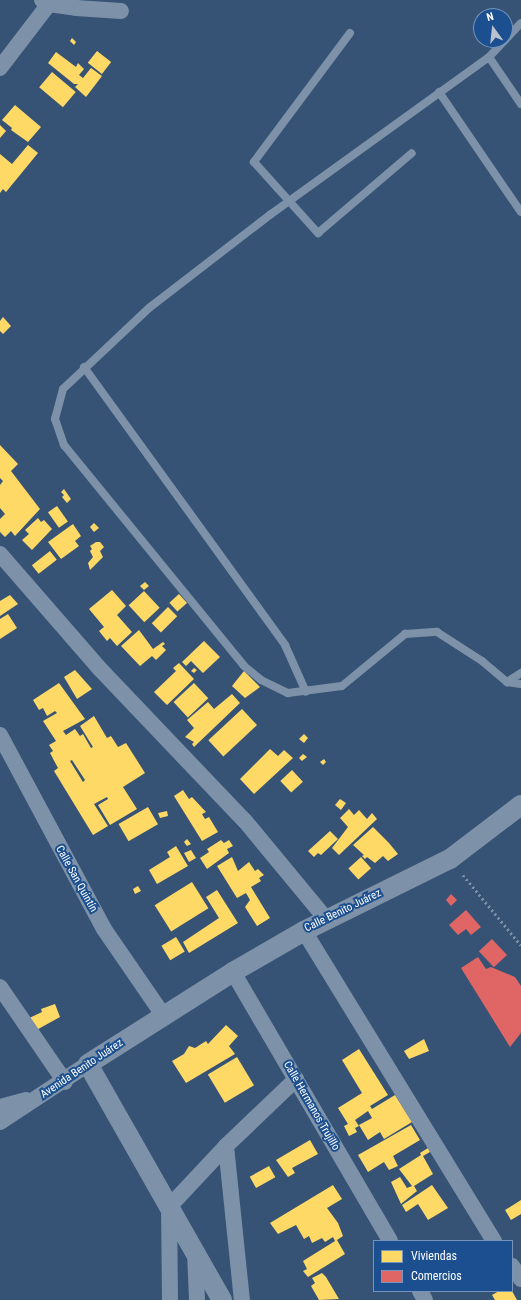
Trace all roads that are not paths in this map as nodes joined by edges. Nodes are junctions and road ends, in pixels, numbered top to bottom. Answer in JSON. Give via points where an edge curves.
{"nodes":[{"id":1,"x":48,"y":1,"type":"edge"},
{"id":2,"x":121,"y":11,"type":"dead end"},
{"id":3,"x":521,"y":23,"type":"edge"},
{"id":4,"x":513,"y":32,"type":"edge"},
{"id":5,"x":350,"y":33,"type":"dead end"},
{"id":6,"x":497,"y":48,"type":"edge"},
{"id":7,"x":489,"y":57,"type":"junction"},
{"id":8,"x":0,"y":68,"type":"edge"},
{"id":9,"x":439,"y":92,"type":"junction"},
{"id":10,"x":521,"y":104,"type":"edge"},
{"id":11,"x":412,"y":153,"type":"dead end"},
{"id":12,"x":290,"y":200,"type":"junction"},
{"id":13,"x":521,"y":212,"type":"edge"},
{"id":14,"x":84,"y":367,"type":"junction"},
{"id":15,"x":0,"y":554,"type":"edge"},
{"id":16,"x":521,"y":673,"type":"edge"},
{"id":17,"x":507,"y":682,"type":"junction"},
{"id":18,"x":521,"y":684,"type":"edge"},
{"id":19,"x":306,"y":692,"type":"junction"},
{"id":20,"x":0,"y":735,"type":"edge"},
{"id":21,"x":521,"y":805,"type":"edge"},
{"id":22,"x":327,"y":920,"type":"junction"},
{"id":23,"x":304,"y":931,"type":"junction"},
{"id":24,"x":233,"y":972,"type":"junction"},
{"id":25,"x":0,"y":987,"type":"edge"},
{"id":26,"x":163,"y":1015,"type":"junction"},
{"id":27,"x":88,"y":1064,"type":"junction"},
{"id":28,"x":296,"y":1079,"type":"junction"},
{"id":29,"x":65,"y":1082,"type":"junction"},
{"id":30,"x":41,"y":1096,"type":"junction"},
{"id":31,"x":0,"y":1107,"type":"edge"},
{"id":32,"x":0,"y":1122,"type":"edge"},
{"id":33,"x":226,"y":1146,"type":"junction"},
{"id":34,"x":169,"y":1207,"type":"junction"},
{"id":35,"x":389,"y":1240,"type":"edge"},
{"id":36,"x":493,"y":1240,"type":"edge"},
{"id":37,"x":195,"y":1252,"type":"junction"},
{"id":38,"x":513,"y":1267,"type":"edge"},
{"id":39,"x":521,"y":1279,"type":"edge"},
{"id":40,"x":170,"y":1300,"type":"edge"},
{"id":41,"x":197,"y":1300,"type":"edge"},
{"id":42,"x":222,"y":1300,"type":"edge"},
{"id":43,"x":242,"y":1300,"type":"edge"}],
"edges":[{"from":1,"to":2,"type":"street"},
{"from":1,"to":8,"type":"street"},
{"from":3,"to":4,"type":"lane"},
{"from":5,"to":12,"type":"lane","via":[[254,162]]},
{"from":6,"to":7,"type":"lane"},
{"from":7,"to":9,"type":"lane"},
{"from":7,"to":10,"type":"lane"},
{"from":9,"to":12,"type":"lane"},
{"from":9,"to":13,"type":"lane"},
{"from":11,"to":12,"type":"lane","via":[[318,233]]},
{"from":12,"to":14,"type":"lane","via":[[149,308]]},
{"from":14,"to":19,"type":"lane","via":[[285,645]]},
{"from":14,"to":19,"type":"lane","via":[[64,389],[55,419],[64,446],[244,666],[261,680],[288,693]]},
{"from":15,"to":22,"type":"street","via":[[100,669],[245,821]]},
{"from":16,"to":17,"type":"lane"},
{"from":17,"to":18,"type":"lane"},
{"from":17,"to":19,"type":"lane","via":[[482,661],[437,632],[405,634],[342,686]]},
{"from":20,"to":26,"type":"street","name":"Calle San Quintín","via":[[104,929]]},
{"from":21,"to":22,"type":"street","name":"Calle Benito Juárez","via":[[450,859]]},
{"from":22,"to":23,"type":"street","name":"Calle Benito Juárez"},
{"from":23,"to":24,"type":"street","name":"Calle Benito Juárez"},
{"from":23,"to":36,"type":"street"},
{"from":24,"to":26,"type":"street","name":"Calle Benito Juárez"},
{"from":24,"to":28,"type":"street","name":"Calle Hermanos Trujillo"},
{"from":25,"to":29,"type":"street"},
{"from":26,"to":27,"type":"street","name":"Avenida Benito Juárez"},
{"from":27,"to":29,"type":"street","name":"Avenida Benito Juárez"},
{"from":27,"to":34,"type":"street"},
{"from":28,"to":33,"type":"street"},
{"from":28,"to":35,"type":"street","name":"Calle Hermanos Trujillo"},
{"from":29,"to":30,"type":"street","name":"Avenida Benito Juárez"},
{"from":30,"to":31,"type":"street"},
{"from":30,"to":32,"type":"street","name":"Avenida Benito Juárez"},
{"from":33,"to":34,"type":"street"},
{"from":33,"to":43,"type":"street"},
{"from":34,"to":37,"type":"street"},
{"from":34,"to":40,"type":"street"},
{"from":37,"to":41,"type":"street"},
{"from":37,"to":42,"type":"street"},
{"from":38,"to":39,"type":"street"}]}
